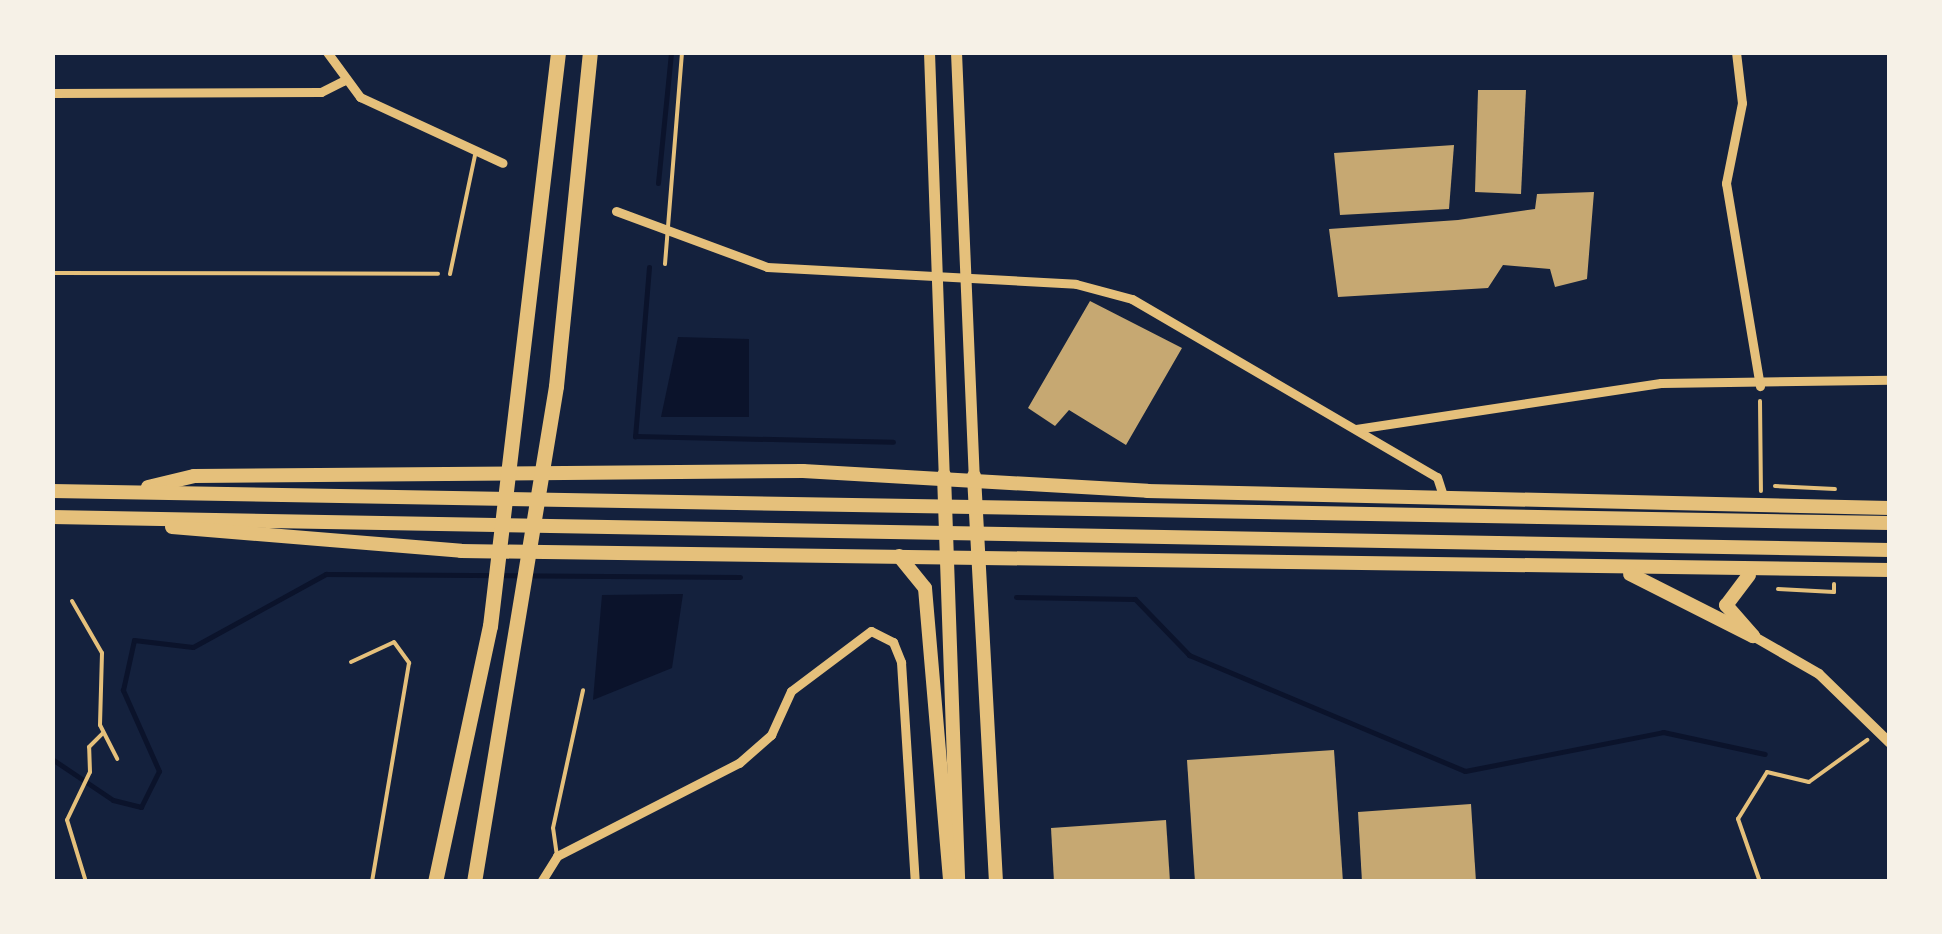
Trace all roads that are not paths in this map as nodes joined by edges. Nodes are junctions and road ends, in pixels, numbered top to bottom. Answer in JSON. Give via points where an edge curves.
{"nodes":[{"id":1,"x":558,"y":52,"type":"edge"},
{"id":2,"x":590,"y":52,"type":"edge"},
{"id":3,"x":682,"y":52,"type":"edge"},
{"id":4,"x":929,"y":52,"type":"edge"},
{"id":5,"x":956,"y":52,"type":"edge"},
{"id":6,"x":1736,"y":52,"type":"edge"},
{"id":7,"x":330,"y":54,"type":"edge"},
{"id":8,"x":343,"y":81,"type":"junction"},
{"id":9,"x":52,"y":93,"type":"edge"},
{"id":10,"x":476,"y":151,"type":"junction"},
{"id":11,"x":503,"y":162,"type":"dead end"},
{"id":12,"x":616,"y":211,"type":"dead end"},
{"id":13,"x":667,"y":234,"type":"junction"},
{"id":14,"x":664,"y":264,"type":"dead end"},
{"id":15,"x":450,"y":274,"type":"road end"},
{"id":16,"x":937,"y":278,"type":"junction"},
{"id":17,"x":966,"y":279,"type":"junction"},
{"id":18,"x":1890,"y":380,"type":"edge"},
{"id":19,"x":1760,"y":386,"type":"junction"},
{"id":20,"x":1355,"y":429,"type":"junction"},
{"id":21,"x":944,"y":475,"type":"junction"},
{"id":22,"x":974,"y":476,"type":"junction"},
{"id":23,"x":52,"y":491,"type":"edge"},
{"id":24,"x":123,"y":493,"type":"junction"},
{"id":25,"x":1443,"y":496,"type":"junction"},
{"id":26,"x":1890,"y":508,"type":"edge"},
{"id":27,"x":52,"y":517,"type":"edge"},
{"id":28,"x":115,"y":518,"type":"junction"},
{"id":29,"x":1890,"y":523,"type":"edge"},
{"id":30,"x":1890,"y":550,"type":"edge"},
{"id":31,"x":898,"y":556,"type":"junction"},
{"id":32,"x":947,"y":557,"type":"junction"},
{"id":33,"x":978,"y":558,"type":"junction"},
{"id":34,"x":1890,"y":570,"type":"edge"},
{"id":35,"x":1759,"y":572,"type":"junction"},
{"id":36,"x":1630,"y":574,"type":"junction"},
{"id":37,"x":1753,"y":636,"type":"junction"},
{"id":38,"x":583,"y":690,"type":"dead end"},
{"id":39,"x":1890,"y":743,"type":"edge"},
{"id":40,"x":557,"y":856,"type":"junction"},
{"id":41,"x":436,"y":882,"type":"edge"},
{"id":42,"x":474,"y":882,"type":"edge"},
{"id":43,"x":541,"y":882,"type":"edge"},
{"id":44,"x":915,"y":882,"type":"edge"},
{"id":45,"x":950,"y":882,"type":"edge"},
{"id":46,"x":958,"y":882,"type":"edge"},
{"id":47,"x":996,"y":882,"type":"edge"}],
"edges":[{"from":1,"to":41,"type":"highway","via":[[524,383],[490,626]]},
{"from":2,"to":42,"type":"highway","via":[[556,386],[520,635]]},
{"from":3,"to":13,"type":"lane"},
{"from":4,"to":16,"type":"main road"},
{"from":5,"to":17,"type":"main road"},
{"from":6,"to":19,"type":"street","via":[[1742,104],[1726,183]]},
{"from":7,"to":8,"type":"street"},
{"from":8,"to":9,"type":"street","via":[[321,92]]},
{"from":8,"to":10,"type":"street"},
{"from":10,"to":11,"type":"street"},
{"from":10,"to":15,"type":"lane"},
{"from":12,"to":13,"type":"street"},
{"from":13,"to":14,"type":"lane"},
{"from":13,"to":16,"type":"street","via":[[767,267]]},
{"from":16,"to":17,"type":"street"},
{"from":16,"to":21,"type":"main road"},
{"from":17,"to":20,"type":"street","via":[[1076,284],[1132,299]]},
{"from":17,"to":22,"type":"main road"},
{"from":18,"to":19,"type":"street"},
{"from":19,"to":20,"type":"street","via":[[1660,383]]},
{"from":20,"to":25,"type":"street","via":[[1437,477]]},
{"from":21,"to":22,"type":"highway"},
{"from":21,"to":24,"type":"highway","via":[[212,476]]},
{"from":21,"to":32,"type":"highway"},
{"from":22,"to":25,"type":"highway","via":[[1146,491]]},
{"from":22,"to":33,"type":"highway"},
{"from":23,"to":24,"type":"highway"},
{"from":24,"to":29,"type":"highway","via":[[896,501]]},
{"from":25,"to":26,"type":"highway"},
{"from":27,"to":28,"type":"highway"},
{"from":28,"to":30,"type":"highway"},
{"from":28,"to":31,"type":"highway","via":[[388,549]]},
{"from":31,"to":32,"type":"highway"},
{"from":31,"to":45,"type":"highway","via":[[925,588]]},
{"from":32,"to":33,"type":"highway"},
{"from":32,"to":46,"type":"highway"},
{"from":33,"to":36,"type":"highway"},
{"from":33,"to":47,"type":"highway"},
{"from":34,"to":35,"type":"highway"},
{"from":35,"to":36,"type":"highway"},
{"from":35,"to":37,"type":"highway","via":[[1734,584],[1726,605]]},
{"from":36,"to":37,"type":"highway"},
{"from":37,"to":39,"type":"street","via":[[1819,674]]},
{"from":38,"to":40,"type":"lane","via":[[554,828]]},
{"from":40,"to":43,"type":"street"},
{"from":40,"to":44,"type":"street","via":[[739,763],[771,735],[791,690],[871,631],[893,642],[901,662]]}]}
